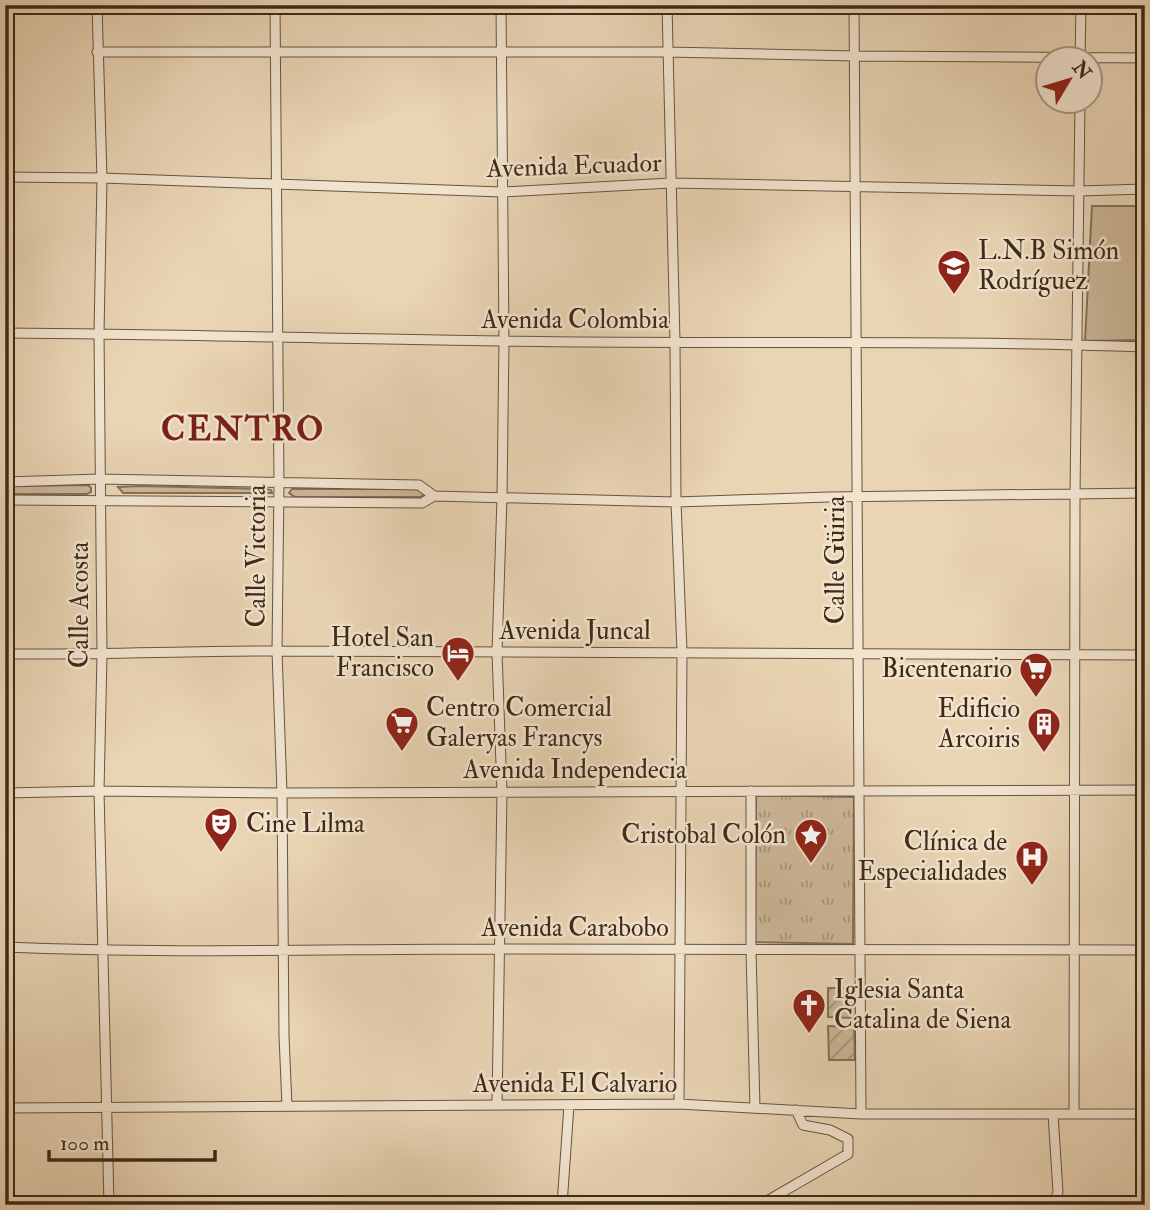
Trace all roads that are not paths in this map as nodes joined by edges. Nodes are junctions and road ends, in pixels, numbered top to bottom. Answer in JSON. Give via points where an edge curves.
{"nodes":[{"id":1,"x":94,"y":5,"type":"edge"},
{"id":2,"x":275,"y":5,"type":"edge"},
{"id":3,"x":501,"y":5,"type":"edge"},
{"id":4,"x":667,"y":5,"type":"edge"},
{"id":5,"x":854,"y":5,"type":"edge"},
{"id":6,"x":1081,"y":5,"type":"edge"},
{"id":7,"x":5,"y":10,"type":"edge"},
{"id":8,"x":1080,"y":46,"type":"edge"},
{"id":9,"x":501,"y":51,"type":"junction"},
{"id":10,"x":97,"y":52,"type":"junction"},
{"id":11,"x":275,"y":52,"type":"junction"},
{"id":12,"x":667,"y":52,"type":"junction"},
{"id":13,"x":855,"y":56,"type":"junction"},
{"id":14,"x":1034,"y":58,"type":"edge"},
{"id":15,"x":1104,"y":58,"type":"edge"},
{"id":16,"x":1145,"y":58,"type":"edge"},
{"id":17,"x":1080,"y":116,"type":"edge"},
{"id":18,"x":5,"y":177,"type":"edge"},
{"id":19,"x":102,"y":178,"type":"junction"},
{"id":20,"x":671,"y":183,"type":"junction"},
{"id":21,"x":276,"y":184,"type":"junction"},
{"id":22,"x":855,"y":186,"type":"junction"},
{"id":23,"x":1145,"y":189,"type":"edge"},
{"id":24,"x":1079,"y":191,"type":"junction"},
{"id":25,"x":502,"y":192,"type":"junction"},
{"id":26,"x":5,"y":333,"type":"edge"},
{"id":27,"x":99,"y":333,"type":"junction"},
{"id":28,"x":277,"y":335,"type":"junction"},
{"id":29,"x":504,"y":341,"type":"junction"},
{"id":30,"x":675,"y":342,"type":"junction"},
{"id":31,"x":856,"y":343,"type":"junction"},
{"id":32,"x":1078,"y":344,"type":"junction"},
{"id":33,"x":1145,"y":346,"type":"edge"},
{"id":34,"x":100,"y":479,"type":"junction"},
{"id":35,"x":5,"y":482,"type":"edge"},
{"id":36,"x":279,"y":484,"type":"junction"},
{"id":37,"x":1145,"y":493,"type":"edge"},
{"id":38,"x":1075,"y":494,"type":"junction"},
{"id":39,"x":434,"y":496,"type":"junction"},
{"id":40,"x":857,"y":496,"type":"junction"},
{"id":41,"x":502,"y":498,"type":"junction"},
{"id":42,"x":101,"y":499,"type":"junction"},
{"id":43,"x":5,"y":500,"type":"edge"},
{"id":44,"x":278,"y":500,"type":"junction"},
{"id":45,"x":676,"y":502,"type":"junction"},
{"id":46,"x":277,"y":651,"type":"junction"},
{"id":47,"x":682,"y":651,"type":"junction"},
{"id":48,"x":497,"y":652,"type":"junction"},
{"id":49,"x":5,"y":654,"type":"edge"},
{"id":50,"x":858,"y":654,"type":"junction"},
{"id":51,"x":102,"y":655,"type":"junction"},
{"id":52,"x":1075,"y":655,"type":"junction"},
{"id":53,"x":1145,"y":655,"type":"edge"},
{"id":54,"x":99,"y":790,"type":"junction"},
{"id":55,"x":1074,"y":790,"type":"junction"},
{"id":56,"x":1145,"y":790,"type":"edge"},
{"id":57,"x":681,"y":791,"type":"junction"},
{"id":58,"x":751,"y":791,"type":"junction"},
{"id":59,"x":858,"y":791,"type":"junction"},
{"id":60,"x":502,"y":792,"type":"junction"},
{"id":61,"x":5,"y":793,"type":"edge"},
{"id":62,"x":282,"y":793,"type":"junction"},
{"id":63,"x":5,"y":947,"type":"edge"},
{"id":64,"x":680,"y":948,"type":"junction"},
{"id":65,"x":499,"y":949,"type":"junction"},
{"id":66,"x":859,"y":949,"type":"junction"},
{"id":67,"x":1074,"y":949,"type":"junction"},
{"id":68,"x":104,"y":950,"type":"junction"},
{"id":69,"x":751,"y":950,"type":"junction"},
{"id":70,"x":1145,"y":950,"type":"edge"},
{"id":71,"x":283,"y":951,"type":"junction"},
{"id":72,"x":679,"y":1104,"type":"junction"},
{"id":73,"x":497,"y":1105,"type":"junction"},
{"id":74,"x":569,"y":1105,"type":"junction"},
{"id":75,"x":287,"y":1106,"type":"junction"},
{"id":76,"x":106,"y":1107,"type":"junction"},
{"id":77,"x":5,"y":1108,"type":"edge"},
{"id":78,"x":755,"y":1108,"type":"junction"},
{"id":79,"x":796,"y":1110,"type":"junction"},
{"id":80,"x":1053,"y":1114,"type":"junction"},
{"id":81,"x":1074,"y":1114,"type":"junction"},
{"id":82,"x":1145,"y":1114,"type":"edge"},
{"id":83,"x":861,"y":1115,"type":"junction"},
{"id":84,"x":108,"y":1205,"type":"edge"},
{"id":85,"x":562,"y":1205,"type":"edge"},
{"id":86,"x":702,"y":1205,"type":"edge"},
{"id":87,"x":726,"y":1205,"type":"edge"},
{"id":88,"x":760,"y":1205,"type":"edge"},
{"id":89,"x":1044,"y":1205,"type":"edge"}],
"edges":[{"from":1,"to":7,"type":"street"},
{"from":1,"to":10,"type":"street","name":"Calle Acosta"},
{"from":2,"to":11,"type":"street","name":"Calle Victoria"},
{"from":3,"to":9,"type":"street"},
{"from":4,"to":12,"type":"street"},
{"from":5,"to":13,"type":"street","name":"Calle Güiria"},
{"from":6,"to":8,"type":"street"},
{"from":9,"to":11,"type":"street"},
{"from":9,"to":12,"type":"street"},
{"from":9,"to":25,"type":"street"},
{"from":10,"to":11,"type":"street"},
{"from":10,"to":19,"type":"street","name":"Calle Acosta"},
{"from":11,"to":21,"type":"street","name":"Calle Victoria"},
{"from":12,"to":13,"type":"street"},
{"from":12,"to":20,"type":"street"},
{"from":13,"to":14,"type":"street"},
{"from":13,"to":22,"type":"street","name":"Calle Güiria"},
{"from":15,"to":16,"type":"street"},
{"from":17,"to":24,"type":"street"},
{"from":18,"to":19,"type":"street","name":"Avenida Ecuador"},
{"from":19,"to":21,"type":"street","name":"Avenida Ecuador"},
{"from":19,"to":27,"type":"street","name":"Calle Acosta"},
{"from":20,"to":22,"type":"street","name":"Avenida Ecuador"},
{"from":20,"to":25,"type":"street","name":"Avenida Ecuador"},
{"from":20,"to":30,"type":"street"},
{"from":21,"to":25,"type":"street","name":"Avenida Ecuador"},
{"from":21,"to":28,"type":"street","name":"Calle Victoria"},
{"from":22,"to":24,"type":"street","name":"Avenida Ecuador"},
{"from":22,"to":31,"type":"street","name":"Calle Güiria"},
{"from":23,"to":24,"type":"street","name":"Avenida Ecuador"},
{"from":24,"to":32,"type":"street"},
{"from":25,"to":29,"type":"street"},
{"from":26,"to":27,"type":"street","name":"Avenida Colombia"},
{"from":27,"to":28,"type":"street","name":"Avenida Colombia"},
{"from":27,"to":34,"type":"street","name":"Calle Acosta"},
{"from":28,"to":29,"type":"street","name":"Avenida Colombia"},
{"from":28,"to":36,"type":"street","name":"Calle Victoria"},
{"from":29,"to":30,"type":"street","name":"Avenida Colombia"},
{"from":29,"to":41,"type":"street"},
{"from":30,"to":31,"type":"street","name":"Avenida Colombia"},
{"from":30,"to":45,"type":"street"},
{"from":31,"to":32,"type":"street","name":"Avenida Colombia"},
{"from":31,"to":40,"type":"street","name":"Calle Güiria"},
{"from":32,"to":33,"type":"street","name":"Avenida Colombia"},
{"from":32,"to":38,"type":"street"},
{"from":34,"to":35,"type":"street"},
{"from":34,"to":36,"type":"street"},
{"from":34,"to":42,"type":"street","name":"Calle Acosta"},
{"from":36,"to":39,"type":"street","via":[[419,485]]},
{"from":36,"to":44,"type":"street","name":"Calle Victoria"},
{"from":37,"to":38,"type":"street"},
{"from":38,"to":40,"type":"street"},
{"from":38,"to":52,"type":"street"},
{"from":39,"to":41,"type":"street"},
{"from":39,"to":44,"type":"street","via":[[422,503]]},
{"from":40,"to":45,"type":"street"},
{"from":40,"to":50,"type":"street","name":"Calle Güiria"},
{"from":41,"to":45,"type":"street"},
{"from":41,"to":48,"type":"street"},
{"from":42,"to":43,"type":"street"},
{"from":42,"to":44,"type":"street"},
{"from":42,"to":51,"type":"street","name":"Calle Acosta"},
{"from":44,"to":46,"type":"street","name":"Calle Victoria"},
{"from":45,"to":47,"type":"street"},
{"from":46,"to":48,"type":"street","name":"Avenida Juncal"},
{"from":46,"to":51,"type":"street","name":"Avenida Juncal"},
{"from":46,"to":62,"type":"street","name":"Calle Victoria"},
{"from":47,"to":48,"type":"street","name":"Avenida Juncal"},
{"from":47,"to":50,"type":"street","name":"Avenida Juncal"},
{"from":47,"to":57,"type":"street"},
{"from":48,"to":60,"type":"street"},
{"from":49,"to":51,"type":"street","name":"Avenida Juncal"},
{"from":50,"to":52,"type":"street","name":"Avenida Juncal"},
{"from":50,"to":59,"type":"street","name":"Calle Güiria"},
{"from":51,"to":54,"type":"street","name":"Calle Acosta"},
{"from":52,"to":53,"type":"street","name":"Avenida Juncal"},
{"from":52,"to":55,"type":"street"},
{"from":54,"to":61,"type":"street","name":"Avenida Independecia"},
{"from":54,"to":62,"type":"street","name":"Avenida Independecia"},
{"from":54,"to":68,"type":"street","name":"Calle Acosta"},
{"from":55,"to":56,"type":"street","name":"Avenida Independecia"},
{"from":55,"to":59,"type":"street","name":"Avenida Independecia"},
{"from":55,"to":67,"type":"street"},
{"from":57,"to":58,"type":"street","name":"Avenida Independecia"},
{"from":57,"to":60,"type":"street","name":"Avenida Independecia"},
{"from":57,"to":64,"type":"street"},
{"from":58,"to":59,"type":"street","name":"Avenida Independecia"},
{"from":58,"to":69,"type":"street"},
{"from":59,"to":66,"type":"street","name":"Calle Güiria"},
{"from":60,"to":62,"type":"street","name":"Avenida Independecia"},
{"from":60,"to":65,"type":"street"},
{"from":62,"to":71,"type":"street","name":"Calle Victoria"},
{"from":63,"to":68,"type":"street","name":"Avenida Carabobo"},
{"from":64,"to":65,"type":"street","name":"Avenida Carabobo"},
{"from":64,"to":69,"type":"street","name":"Avenida Carabobo"},
{"from":64,"to":72,"type":"street"},
{"from":65,"to":71,"type":"street","name":"Avenida Carabobo"},
{"from":65,"to":73,"type":"street"},
{"from":66,"to":67,"type":"street","name":"Avenida Carabobo"},
{"from":66,"to":69,"type":"street","name":"Avenida Carabobo"},
{"from":66,"to":83,"type":"street","name":"Calle Güiria"},
{"from":67,"to":70,"type":"street","name":"Avenida Carabobo"},
{"from":67,"to":81,"type":"street"},
{"from":68,"to":71,"type":"street","name":"Avenida Carabobo"},
{"from":68,"to":76,"type":"street","name":"Calle Acosta"},
{"from":69,"to":78,"type":"street"},
{"from":71,"to":75,"type":"street","name":"Calle Victoria"},
{"from":72,"to":74,"type":"street","name":"Avenida El Calvario"},
{"from":72,"to":78,"type":"street","name":"Avenida El Calvario"},
{"from":73,"to":74,"type":"street","name":"Avenida El Calvario"},
{"from":73,"to":75,"type":"street","name":"Avenida El Calvario"},
{"from":74,"to":85,"type":"street"},
{"from":75,"to":76,"type":"street","name":"Avenida El Calvario"},
{"from":76,"to":77,"type":"street","name":"Avenida El Calvario"},
{"from":76,"to":84,"type":"street","name":"Calle Acosta"},
{"from":78,"to":79,"type":"street","name":"Avenida El Calvario"},
{"from":79,"to":83,"type":"street","name":"Avenida El Calvario"},
{"from":79,"to":88,"type":"street","via":[[803,1125],[848,1139],[848,1154]]},
{"from":80,"to":81,"type":"street","name":"Avenida El Calvario"},
{"from":80,"to":83,"type":"street","name":"Avenida El Calvario"},
{"from":80,"to":89,"type":"street","via":[[1058,1192],[1055,1201]]},
{"from":81,"to":82,"type":"street","name":"Avenida El Calvario"},
{"from":86,"to":87,"type":"street"}]}
